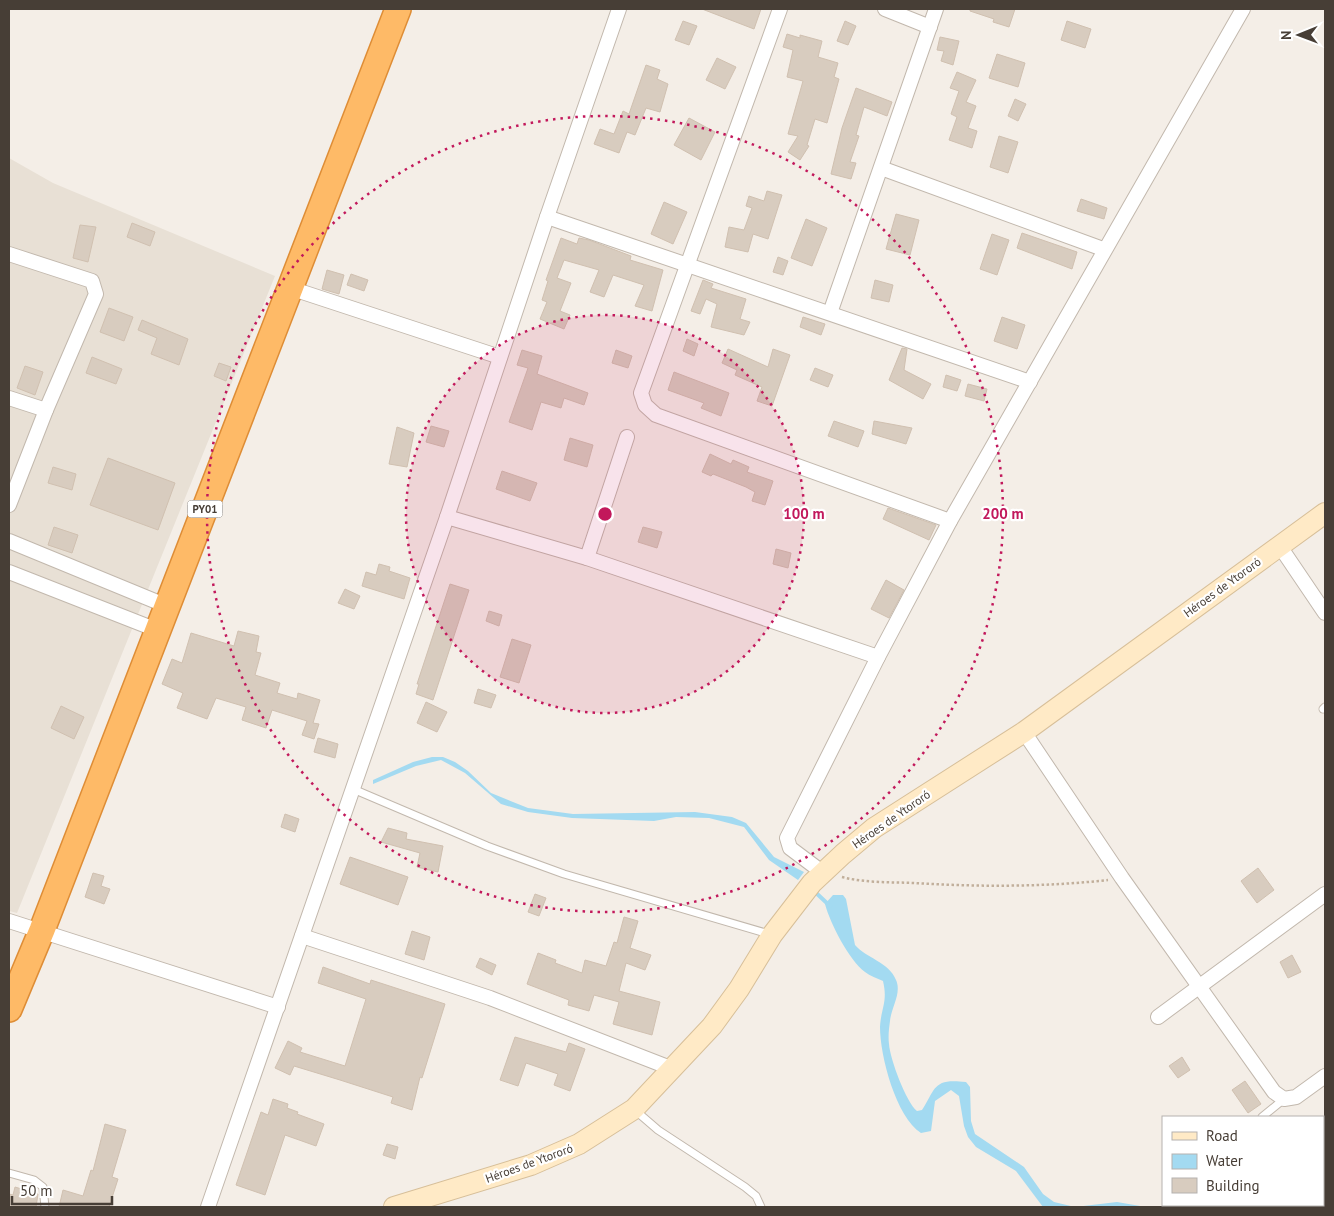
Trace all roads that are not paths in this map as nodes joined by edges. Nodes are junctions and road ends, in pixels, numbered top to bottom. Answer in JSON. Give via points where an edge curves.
{"nodes":[{"id":1,"x":398,"y":9,"type":"edge"},
{"id":2,"x":619,"y":9,"type":"edge"},
{"id":3,"x":780,"y":9,"type":"edge"},
{"id":4,"x":885,"y":9,"type":"edge"},
{"id":5,"x":936,"y":9,"type":"edge"},
{"id":6,"x":1242,"y":9,"type":"edge"},
{"id":7,"x":930,"y":27,"type":"junction"},
{"id":8,"x":882,"y":168,"type":"junction"},
{"id":9,"x":546,"y":217,"type":"junction"},
{"id":10,"x":1104,"y":249,"type":"junction"},
{"id":11,"x":9,"y":254,"type":"edge"},
{"id":12,"x":687,"y":266,"type":"junction"},
{"id":13,"x":290,"y":288,"type":"junction"},
{"id":14,"x":830,"y":313,"type":"junction"},
{"id":15,"x":500,"y":357,"type":"junction"},
{"id":16,"x":1030,"y":382,"type":"junction"},
{"id":17,"x":9,"y":398,"type":"edge"},
{"id":18,"x":46,"y":410,"type":"junction"},
{"id":19,"x":627,"y":437,"type":"dead end"},
{"id":20,"x":9,"y":505,"type":"edge"},
{"id":21,"x":1325,"y":513,"type":"edge"},
{"id":22,"x":447,"y":517,"type":"junction"},
{"id":23,"x":950,"y":521,"type":"junction"},
{"id":24,"x":9,"y":541,"type":"edge"},
{"id":25,"x":1279,"y":545,"type":"junction"},
{"id":26,"x":587,"y":558,"type":"junction"},
{"id":27,"x":9,"y":572,"type":"edge"},
{"id":28,"x":167,"y":606,"type":"junction"},
{"id":29,"x":1325,"y":613,"type":"edge"},
{"id":30,"x":157,"y":630,"type":"junction"},
{"id":31,"x":878,"y":656,"type":"junction"},
{"id":32,"x":1024,"y":732,"type":"junction"},
{"id":33,"x":352,"y":789,"type":"junction"},
{"id":34,"x":817,"y":878,"type":"junction"},
{"id":35,"x":1325,"y":894,"type":"edge"},
{"id":36,"x":9,"y":920,"type":"edge"},
{"id":37,"x":42,"y":930,"type":"junction"},
{"id":38,"x":772,"y":935,"type":"junction"},
{"id":39,"x":302,"y":936,"type":"junction"},
{"id":40,"x":1200,"y":985,"type":"junction"},
{"id":41,"x":278,"y":1008,"type":"junction"},
{"id":42,"x":9,"y":1009,"type":"edge"},
{"id":43,"x":1158,"y":1017,"type":"dead end"},
{"id":44,"x":673,"y":1069,"type":"junction"},
{"id":45,"x":1325,"y":1076,"type":"edge"},
{"id":46,"x":1284,"y":1099,"type":"junction"},
{"id":47,"x":634,"y":1109,"type":"junction"},
{"id":48,"x":1263,"y":1116,"type":"edge"},
{"id":49,"x":9,"y":1173,"type":"edge"},
{"id":50,"x":45,"y":1207,"type":"edge"},
{"id":51,"x":208,"y":1207,"type":"edge"},
{"id":52,"x":394,"y":1207,"type":"edge"},
{"id":53,"x":761,"y":1207,"type":"edge"}],
"edges":[{"from":1,"to":13,"type":"highway","number":"PY01"},
{"from":2,"to":9,"type":"street"},
{"from":3,"to":12,"type":"street"},
{"from":4,"to":7,"type":"street"},
{"from":5,"to":7,"type":"street"},
{"from":6,"to":10,"type":"street"},
{"from":7,"to":8,"type":"street"},
{"from":8,"to":10,"type":"street"},
{"from":8,"to":14,"type":"street"},
{"from":9,"to":12,"type":"street"},
{"from":9,"to":15,"type":"street"},
{"from":10,"to":16,"type":"street"},
{"from":11,"to":18,"type":"street","via":[[92,281],[95,287],[96,294]]},
{"from":12,"to":14,"type":"street"},
{"from":12,"to":23,"type":"street","via":[[642,393],[645,405],[656,415]]},
{"from":13,"to":15,"type":"street"},
{"from":13,"to":28,"type":"highway","number":"PY01"},
{"from":14,"to":16,"type":"street"},
{"from":15,"to":22,"type":"street"},
{"from":16,"to":23,"type":"street"},
{"from":17,"to":18,"type":"street"},
{"from":18,"to":20,"type":"street"},
{"from":19,"to":26,"type":"street"},
{"from":21,"to":25,"type":"main road","name":"Héroes de Ytororó"},
{"from":22,"to":26,"type":"street"},
{"from":22,"to":33,"type":"street"},
{"from":23,"to":31,"type":"street"},
{"from":24,"to":28,"type":"street"},
{"from":25,"to":29,"type":"street"},
{"from":25,"to":32,"type":"main road","name":"Héroes de Ytororó"},
{"from":26,"to":31,"type":"street"},
{"from":27,"to":30,"type":"street"},
{"from":28,"to":30,"type":"highway","number":"PY01"},
{"from":30,"to":37,"type":"highway","number":"PY01"},
{"from":31,"to":34,"type":"street","via":[[787,838],[790,848]]},
{"from":32,"to":34,"type":"main road","name":"Héroes de Ytororó","via":[[874,828]]},
{"from":32,"to":40,"type":"street","via":[[1122,878]]},
{"from":33,"to":38,"type":"lane","via":[[564,874]]},
{"from":33,"to":39,"type":"street"},
{"from":34,"to":38,"type":"main road","name":"Héroes de Ytororó"},
{"from":35,"to":40,"type":"street"},
{"from":36,"to":37,"type":"street"},
{"from":37,"to":41,"type":"street"},
{"from":37,"to":42,"type":"highway","number":"PY01","via":[[22,970]]},
{"from":38,"to":44,"type":"main road","name":"Héroes de Ytororó","via":[[712,1026]]},
{"from":39,"to":41,"type":"street"},
{"from":39,"to":44,"type":"street","via":[[490,998]]},
{"from":40,"to":43,"type":"street"},
{"from":40,"to":46,"type":"street","via":[[1274,1092]]},
{"from":41,"to":51,"type":"street"},
{"from":44,"to":47,"type":"main road","name":"Héroes de Ytororó"},
{"from":45,"to":46,"type":"street","via":[[1296,1097]]},
{"from":46,"to":48,"type":"lane"},
{"from":47,"to":52,"type":"main road","name":"Héroes de Ytororó","via":[[579,1144],[531,1165]]},
{"from":47,"to":53,"type":"lane","via":[[658,1130],[745,1187],[756,1196]]},
{"from":49,"to":50,"type":"lane","via":[[34,1180],[43,1187]]}]}
